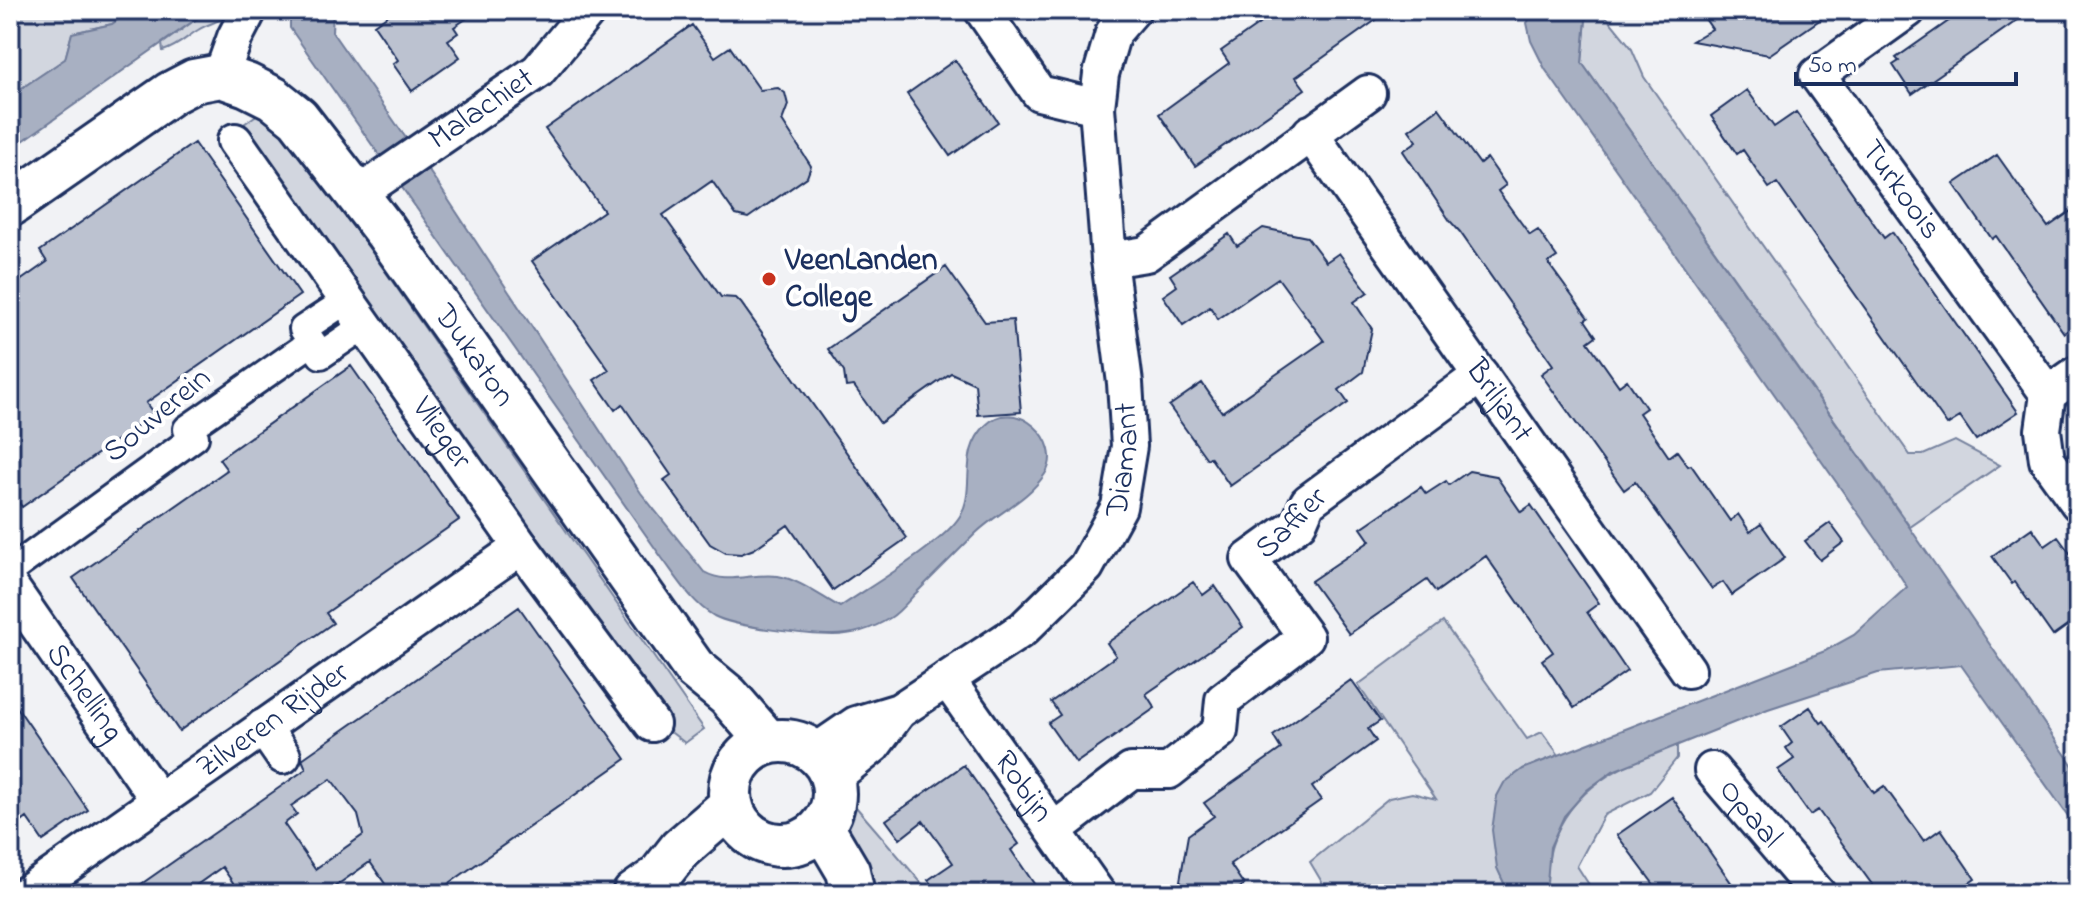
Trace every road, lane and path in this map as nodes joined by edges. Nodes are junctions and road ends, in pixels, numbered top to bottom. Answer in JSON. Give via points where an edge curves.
{"nodes":[{"id":1,"x":249,"y":10,"type":"edge"},
{"id":2,"x":589,"y":10,"type":"edge"},
{"id":3,"x":982,"y":10,"type":"edge"},
{"id":4,"x":1133,"y":10,"type":"edge"},
{"id":5,"x":1908,"y":10,"type":"edge"},
{"id":6,"x":221,"y":76,"type":"junction"},
{"id":7,"x":1368,"y":93,"type":"dead end"},
{"id":8,"x":1097,"y":107,"type":"junction"},
{"id":9,"x":1310,"y":133,"type":"junction"},
{"id":10,"x":235,"y":141,"type":"dead end"},
{"id":11,"x":373,"y":184,"type":"junction"},
{"id":12,"x":10,"y":205,"type":"edge"},
{"id":13,"x":1109,"y":260,"type":"junction"},
{"id":14,"x":356,"y":312,"type":"junction"},
{"id":15,"x":2078,"y":373,"type":"edge"},
{"id":16,"x":1481,"y":375,"type":"junction"},
{"id":17,"x":2048,"y":394,"type":"junction"},
{"id":18,"x":2078,"y":503,"type":"edge"},
{"id":19,"x":521,"y":547,"type":"junction"},
{"id":20,"x":10,"y":571,"type":"edge"},
{"id":21,"x":10,"y":586,"type":"edge"},
{"id":22,"x":1688,"y":670,"type":"dead end"},
{"id":23,"x":947,"y":679,"type":"junction"},
{"id":24,"x":652,"y":724,"type":"dead end"},
{"id":25,"x":263,"y":727,"type":"junction"},
{"id":26,"x":754,"y":751,"type":"junction"},
{"id":27,"x":283,"y":756,"type":"dead end"},
{"id":28,"x":824,"y":766,"type":"junction"},
{"id":29,"x":1712,"y":770,"type":"dead end"},
{"id":30,"x":159,"y":801,"type":"junction"},
{"id":31,"x":740,"y":819,"type":"junction"},
{"id":32,"x":1054,"y":830,"type":"junction"},
{"id":33,"x":808,"y":835,"type":"junction"},
{"id":34,"x":646,"y":885,"type":"edge"},
{"id":35,"x":26,"y":894,"type":"edge"},
{"id":36,"x":842,"y":894,"type":"edge"},
{"id":37,"x":853,"y":894,"type":"edge"},
{"id":38,"x":1098,"y":894,"type":"edge"},
{"id":39,"x":1818,"y":894,"type":"edge"}],
"edges":[{"from":1,"to":6,"type":"street"},
{"from":2,"to":11,"type":"street","name":"Malachiet","via":[[538,71]]},
{"from":3,"to":8,"type":"street","via":[[1039,93]]},
{"from":4,"to":8,"type":"street","name":"Diamant","via":[[1113,33]]},
{"from":5,"to":17,"type":"street","name":"Turkoois","via":[[1817,75]]},
{"from":6,"to":11,"type":"street","name":"Dukaton","via":[[273,98]]},
{"from":6,"to":12,"type":"street","via":[[171,93]]},
{"from":7,"to":9,"type":"street"},
{"from":8,"to":13,"type":"street","name":"Diamant"},
{"from":9,"to":13,"type":"street","via":[[1146,254]]},
{"from":9,"to":16,"type":"street","name":"Briljant"},
{"from":10,"to":14,"type":"street","name":"Vlieger"},
{"from":11,"to":26,"type":"street","name":"Dukaton","via":[[694,668],[728,696]]},
{"from":13,"to":23,"type":"street","name":"Diamant","via":[[1129,446],[1119,507],[1076,578],[1023,629]]},
{"from":14,"to":19,"type":"street","name":"Vlieger"},
{"from":14,"to":20,"type":"street","name":"Souverein","via":[[321,355],[312,342],[187,429],[195,437]]},
{"from":15,"to":17,"type":"street"},
{"from":16,"to":22,"type":"street","name":"Briljant"},
{"from":16,"to":32,"type":"street","name":"Saffier","via":[[1308,502],[1299,523],[1249,559],[1306,637],[1223,700],[1220,731],[1169,771],[1131,771]]},
{"from":17,"to":18,"type":"street","via":[[2043,430],[2047,460]]},
{"from":19,"to":24,"type":"street","name":"Vlieger"},
{"from":19,"to":25,"type":"street","name":"Zilveren Rijder"},
{"from":21,"to":30,"type":"street","name":"Schelling"},
{"from":23,"to":28,"type":"street","name":"Diamant","via":[[899,711],[873,746]]},
{"from":23,"to":32,"type":"street","name":"Robijn"},
{"from":25,"to":27,"type":"street"},
{"from":25,"to":30,"type":"street","name":"Zilveren Rijder"},
{"from":26,"to":28,"type":"street","via":[[784,740],[801,744]]},
{"from":26,"to":31,"type":"street","via":[[733,774],[730,790]]},
{"from":28,"to":33,"type":"street","via":[[834,796],[830,813]]},
{"from":29,"to":39,"type":"street","name":"Opaal"},
{"from":30,"to":35,"type":"street","name":"Zilveren Rijder"},
{"from":31,"to":33,"type":"street","via":[[762,841],[778,845]]},
{"from":31,"to":34,"type":"street","via":[[680,849]]},
{"from":32,"to":38,"type":"street","name":"Robijn"},
{"from":33,"to":36,"type":"street","via":[[827,882]]},
{"from":33,"to":37,"type":"street","via":[[848,871]]}]}
